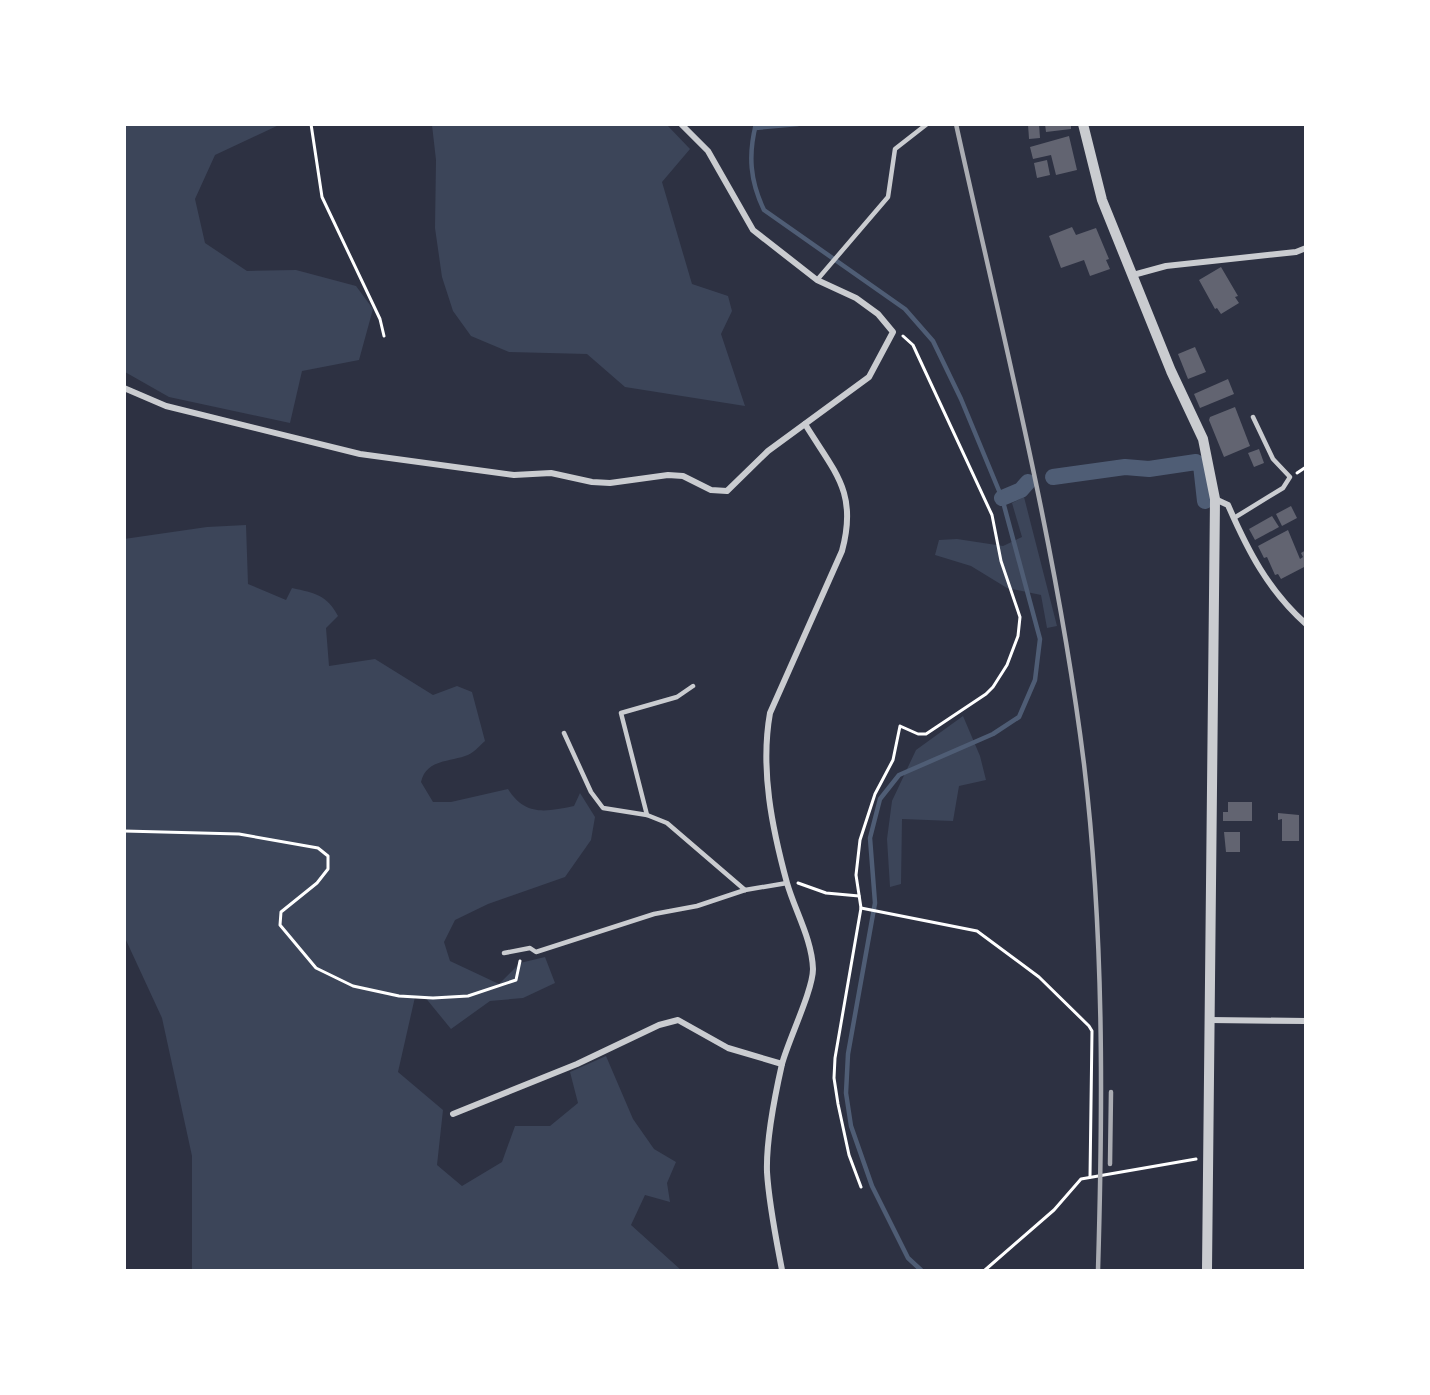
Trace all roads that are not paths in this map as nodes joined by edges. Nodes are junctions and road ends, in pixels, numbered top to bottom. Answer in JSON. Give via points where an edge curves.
{"nodes":[{"id":1,"x":681,"y":124,"type":"edge"},
{"id":2,"x":927,"y":124,"type":"edge"},
{"id":3,"x":1083,"y":124,"type":"edge"},
{"id":4,"x":1305,"y":248,"type":"edge"},
{"id":5,"x":1133,"y":275,"type":"junction"},
{"id":6,"x":817,"y":280,"type":"junction"},
{"id":7,"x":124,"y":388,"type":"edge"},
{"id":8,"x":1253,"y":417,"type":"dead end"},
{"id":9,"x":805,"y":424,"type":"junction"},
{"id":10,"x":1215,"y":499,"type":"junction"},
{"id":11,"x":1234,"y":518,"type":"junction"},
{"id":12,"x":1305,"y":624,"type":"edge"},
{"id":13,"x":693,"y":687,"type":"dead end"},
{"id":14,"x":564,"y":733,"type":"dead end"},
{"id":15,"x":647,"y":814,"type":"junction"},
{"id":16,"x":787,"y":883,"type":"junction"},
{"id":17,"x":745,"y":890,"type":"junction"},
{"id":18,"x":504,"y":953,"type":"dead end"},
{"id":19,"x":1210,"y":1020,"type":"junction"},
{"id":20,"x":1305,"y":1021,"type":"edge"},
{"id":21,"x":782,"y":1064,"type":"junction"},
{"id":22,"x":453,"y":1114,"type":"dead end"},
{"id":23,"x":782,"y":1270,"type":"edge"},
{"id":24,"x":1207,"y":1270,"type":"edge"}],
"edges":[{"from":1,"to":6,"type":"street","via":[[708,150],[753,230]]},
{"from":2,"to":6,"type":"lane","via":[[895,149],[888,197]]},
{"from":3,"to":5,"type":"street","via":[[1102,200]]},
{"from":4,"to":5,"type":"street","via":[[1166,266]]},
{"from":5,"to":10,"type":"street","via":[[1203,439]]},
{"from":6,"to":9,"type":"street","via":[[856,298],[893,332],[869,377]]},
{"from":7,"to":9,"type":"street","via":[[166,406],[360,454],[513,475],[551,473],[601,483],[683,476],[711,490],[727,491],[768,451]]},
{"from":8,"to":11,"type":"lane","via":[[1273,459],[1290,477],[1283,488]]},
{"from":9,"to":16,"type":"street","via":[[841,482],[849,525],[842,551],[770,712],[765,760]]},
{"from":10,"to":11,"type":"street","via":[[1228,505]]},
{"from":10,"to":19,"type":"street"},
{"from":11,"to":12,"type":"street","via":[[1256,566],[1284,604]]},
{"from":13,"to":15,"type":"lane","via":[[677,697],[621,713]]},
{"from":14,"to":15,"type":"lane","via":[[591,792],[603,808]]},
{"from":15,"to":17,"type":"lane","via":[[667,823]]},
{"from":16,"to":17,"type":"lane"},
{"from":16,"to":21,"type":"street","via":[[812,953],[813,973]]},
{"from":17,"to":18,"type":"lane","via":[[697,906],[654,914],[562,946]]},
{"from":19,"to":20,"type":"street"},
{"from":19,"to":24,"type":"street"},
{"from":21,"to":22,"type":"street","via":[[728,1048],[678,1020]]},
{"from":21,"to":23,"type":"street","via":[[767,1169]]}]}
